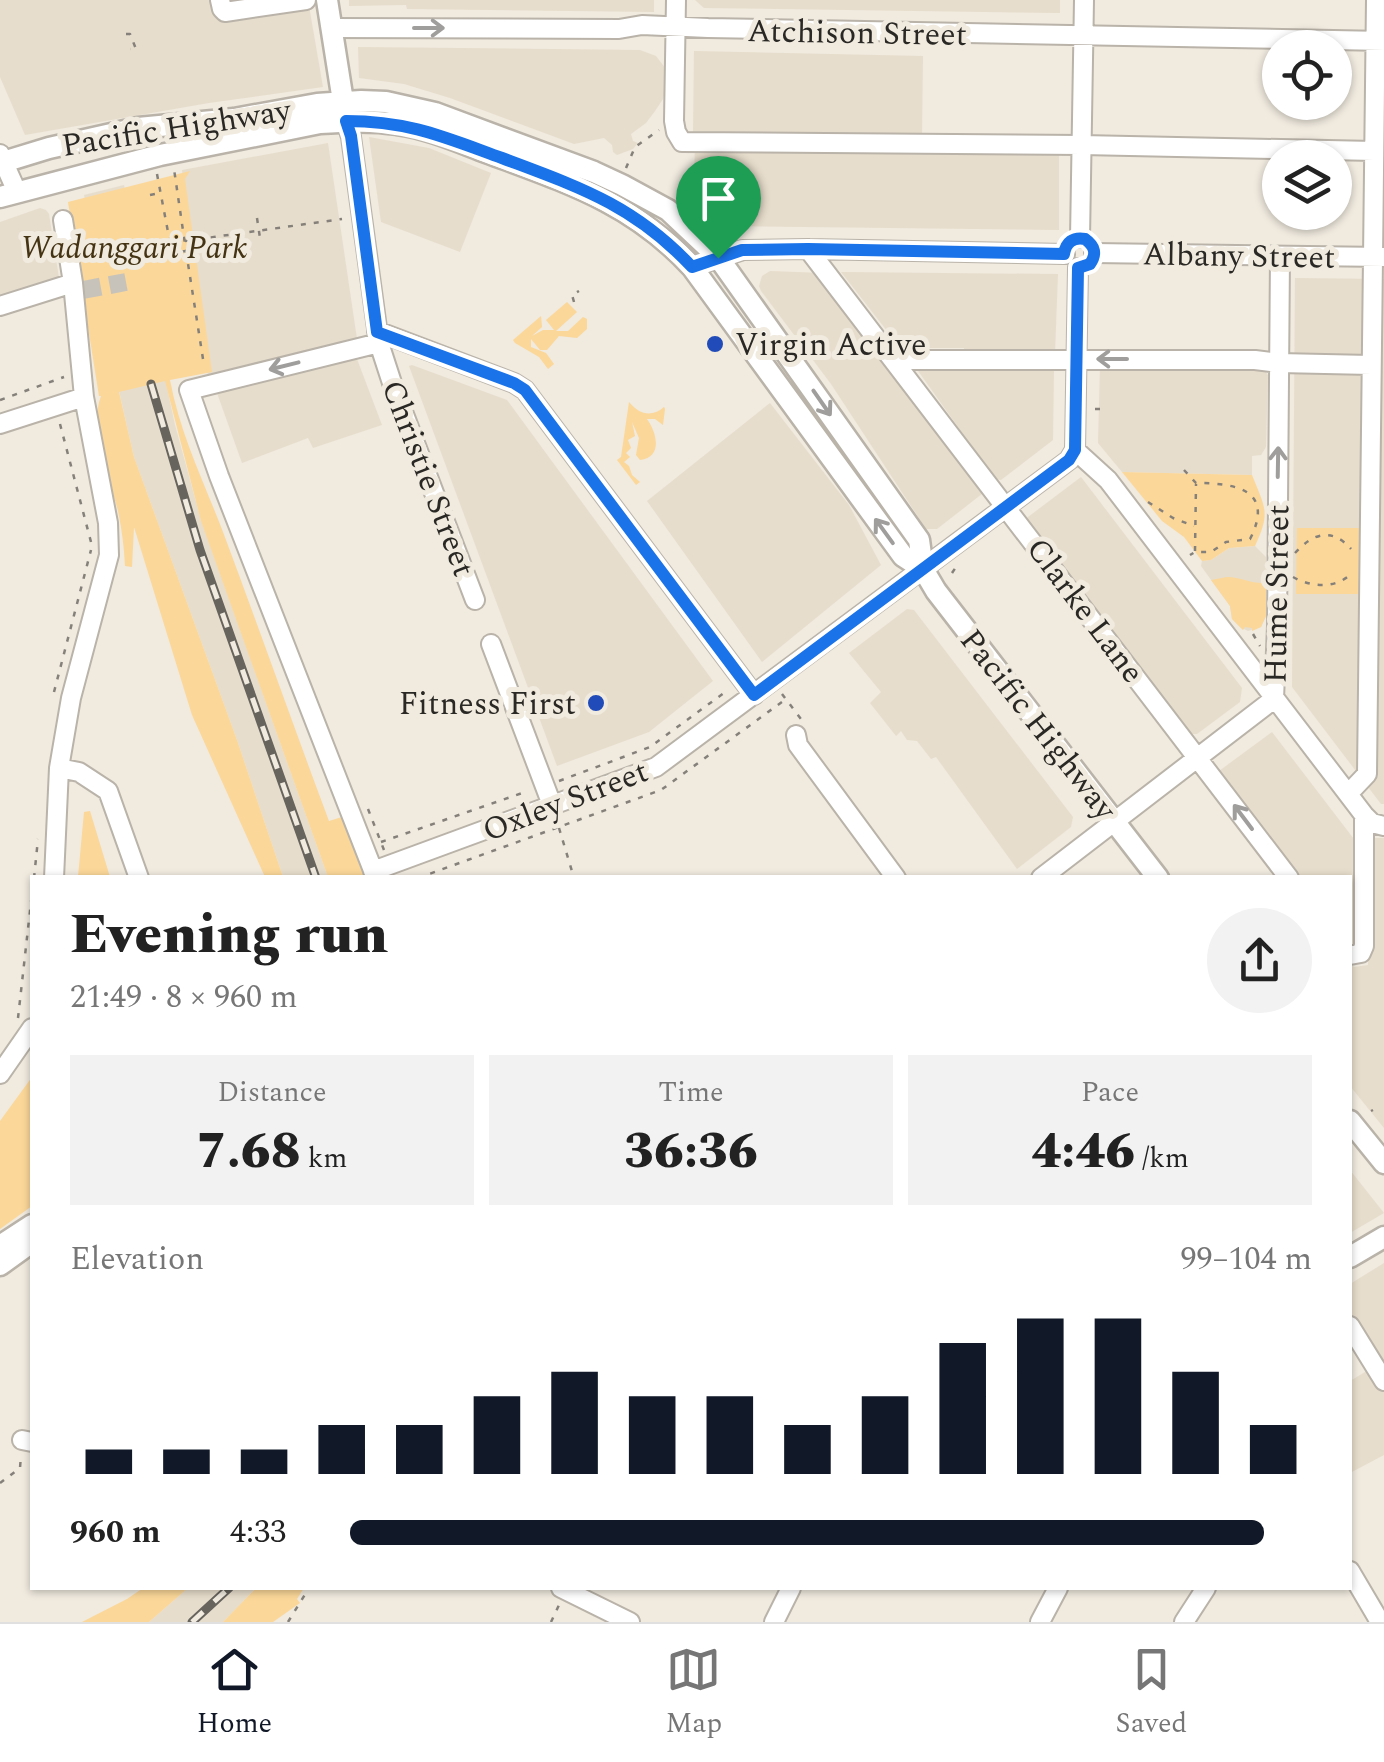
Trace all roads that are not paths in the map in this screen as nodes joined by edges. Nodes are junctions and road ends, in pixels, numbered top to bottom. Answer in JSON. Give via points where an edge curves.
{"nodes":[{"id":1,"x":220,"y":0,"type":"edge"},
{"id":2,"x":306,"y":0,"type":"edge"},
{"id":3,"x":326,"y":0,"type":"edge"},
{"id":4,"x":676,"y":0,"type":"edge"},
{"id":5,"x":1084,"y":0,"type":"edge"},
{"id":6,"x":1376,"y":0,"type":"edge"},
{"id":7,"x":676,"y":25,"type":"junction"},
{"id":8,"x":331,"y":28,"type":"junction"},
{"id":9,"x":1084,"y":37,"type":"junction"},
{"id":10,"x":1380,"y":41,"type":"edge"},
{"id":11,"x":344,"y":111,"type":"junction"},
{"id":12,"x":1082,"y":145,"type":"junction"},
{"id":13,"x":1374,"y":150,"type":"junction"},
{"id":14,"x":1,"y":160,"type":"edge"},
{"id":15,"x":8,"y":194,"type":"edge"},
{"id":16,"x":63,"y":220,"type":"dead end"},
{"id":17,"x":1080,"y":238,"type":"junction"},
{"id":18,"x":808,"y":249,"type":"junction"},
{"id":19,"x":1094,"y":253,"type":"junction"},
{"id":20,"x":1064,"y":254,"type":"junction"},
{"id":21,"x":1280,"y":256,"type":"junction"},
{"id":22,"x":1379,"y":257,"type":"edge"},
{"id":23,"x":718,"y":258,"type":"junction"},
{"id":24,"x":692,"y":267,"type":"junction"},
{"id":25,"x":1078,"y":268,"type":"junction"},
{"id":26,"x":71,"y":288,"type":"junction"},
{"id":27,"x":0,"y":306,"type":"edge"},
{"id":28,"x":378,"y":337,"type":"junction"},
{"id":29,"x":895,"y":360,"type":"junction"},
{"id":30,"x":1078,"y":360,"type":"junction"},
{"id":31,"x":1280,"y":363,"type":"junction"},
{"id":32,"x":1372,"y":365,"type":"junction"},
{"id":33,"x":84,"y":397,"type":"junction"},
{"id":34,"x":0,"y":424,"type":"edge"},
{"id":35,"x":1075,"y":450,"type":"junction"},
{"id":36,"x":1006,"y":506,"type":"junction"},
{"id":37,"x":923,"y":568,"type":"junction"},
{"id":38,"x":475,"y":600,"type":"dead end"},
{"id":39,"x":492,"y":644,"type":"dead end"},
{"id":40,"x":754,"y":695,"type":"junction"},
{"id":41,"x":1274,"y":699,"type":"junction"},
{"id":42,"x":799,"y":728,"type":"road end"},
{"id":43,"x":1197,"y":757,"type":"junction"},
{"id":44,"x":59,"y":768,"type":"junction"},
{"id":45,"x":1348,"y":794,"type":"junction"},
{"id":46,"x":552,"y":806,"type":"junction"},
{"id":47,"x":1364,"y":815,"type":"junction"},
{"id":48,"x":1113,"y":821,"type":"junction"},
{"id":49,"x":1384,"y":826,"type":"edge"},
{"id":50,"x":380,"y":871,"type":"edge"},
{"id":51,"x":54,"y":875,"type":"edge"},
{"id":52,"x":137,"y":875,"type":"edge"},
{"id":53,"x":894,"y":875,"type":"edge"},
{"id":54,"x":1045,"y":875,"type":"edge"},
{"id":55,"x":1156,"y":875,"type":"edge"},
{"id":56,"x":1286,"y":875,"type":"edge"},
{"id":57,"x":1352,"y":955,"type":"edge"},
{"id":58,"x":30,"y":1031,"type":"edge"},
{"id":59,"x":0,"y":1074,"type":"edge"},
{"id":60,"x":1352,"y":1123,"type":"edge"},
{"id":61,"x":1384,"y":1163,"type":"edge"},
{"id":62,"x":30,"y":1226,"type":"edge"},
{"id":63,"x":1384,"y":1237,"type":"edge"},
{"id":64,"x":30,"y":1243,"type":"edge"},
{"id":65,"x":0,"y":1246,"type":"edge"},
{"id":66,"x":1352,"y":1257,"type":"edge"},
{"id":67,"x":0,"y":1265,"type":"edge"},
{"id":68,"x":1352,"y":1329,"type":"edge"},
{"id":69,"x":1384,"y":1382,"type":"edge"},
{"id":70,"x":1352,"y":1575,"type":"edge"},
{"id":71,"x":565,"y":1590,"type":"edge"},
{"id":72,"x":790,"y":1590,"type":"edge"},
{"id":73,"x":1057,"y":1590,"type":"edge"},
{"id":74,"x":1205,"y":1590,"type":"edge"},
{"id":75,"x":630,"y":1622,"type":"edge"},
{"id":76,"x":774,"y":1622,"type":"edge"},
{"id":77,"x":1040,"y":1622,"type":"edge"},
{"id":78,"x":1184,"y":1622,"type":"edge"},
{"id":79,"x":1380,"y":1622,"type":"edge"}],
"edges":[{"from":1,"to":2,"type":"street","via":[[226,12]]},
{"from":3,"to":8,"type":"main road","name":"Christie Street"},
{"from":4,"to":7,"type":"street"},
{"from":5,"to":9,"type":"street"},
{"from":6,"to":10,"type":"street"},
{"from":8,"to":7,"type":"street","name":"Atchison Street","one_way":true},
{"from":7,"to":9,"type":"street","name":"Atchison Street"},
{"from":7,"to":12,"type":"street","via":[[674,121],[676,132],[692,142]]},
{"from":8,"to":11,"type":"main road","name":"Christie Street"},
{"from":9,"to":10,"type":"street","name":"Atchison Street"},
{"from":9,"to":12,"type":"street"},
{"from":10,"to":13,"type":"street"},
{"from":11,"to":14,"type":"main road","name":"Pacific Highway","via":[[317,104],[138,128]]},
{"from":11,"to":15,"type":"main road","name":"Pacific Highway","via":[[320,123]]},
{"from":11,"to":23,"type":"main road","name":"Pacific Highway","via":[[386,102],[421,108],[594,172],[668,210]]},
{"from":11,"to":24,"type":"main road","name":"Pacific Highway","via":[[416,127],[574,184],[648,226]]},
{"from":11,"to":28,"type":"street","name":"Christie Street"},
{"from":12,"to":13,"type":"street"},
{"from":12,"to":17,"type":"street"},
{"from":13,"to":22,"type":"street"},
{"from":14,"to":15,"type":"street"},
{"from":16,"to":26,"type":"street"},
{"from":17,"to":19,"type":"street"},
{"from":17,"to":20,"type":"street"},
{"from":18,"to":20,"type":"street"},
{"from":18,"to":23,"type":"street","via":[[742,250]]},
{"from":18,"to":29,"type":"street","name":"Clarke Lane"},
{"from":19,"to":21,"type":"street","name":"Albany Street"},
{"from":19,"to":25,"type":"street","via":[[1090,264]]},
{"from":20,"to":25,"type":"street"},
{"from":21,"to":22,"type":"street","name":"Albany Street"},
{"from":21,"to":31,"type":"street","name":"Hume Street"},
{"from":22,"to":32,"type":"street"},
{"from":23,"to":24,"type":"street"},
{"from":23,"to":37,"type":"main road","name":"Pacific Highway","one_way":true,"via":[[919,540]]},
{"from":37,"to":24,"type":"main road","name":"Pacific Highway","one_way":true,"via":[[902,556]]},
{"from":25,"to":30,"type":"street"},
{"from":26,"to":27,"type":"street"},
{"from":26,"to":33,"type":"street"},
{"from":28,"to":38,"type":"street","name":"Christie Street"},
{"from":28,"to":40,"type":"street","via":[[525,390]]},
{"from":28,"to":50,"type":"street","one_way":true,"via":[[189,390]]},
{"from":29,"to":30,"type":"street"},
{"from":29,"to":36,"type":"street","name":"Clarke Lane"},
{"from":31,"to":30,"type":"street","one_way":true},
{"from":30,"to":35,"type":"street"},
{"from":31,"to":32,"type":"street"},
{"from":41,"to":31,"type":"street","name":"Hume Street","one_way":true},
{"from":32,"to":45,"type":"street","via":[[1362,566],[1367,774]]},
{"from":33,"to":34,"type":"street"},
{"from":33,"to":44,"type":"street","via":[[108,554]]},
{"from":35,"to":36,"type":"street","name":"Oxley Street"},
{"from":35,"to":41,"type":"street","via":[[1108,480]]},
{"from":36,"to":37,"type":"street","name":"Oxley Street"},
{"from":36,"to":43,"type":"street","name":"Clarke Lane"},
{"from":37,"to":40,"type":"street","name":"Oxley Street"},
{"from":37,"to":48,"type":"main road","name":"Pacific Highway"},
{"from":39,"to":46,"type":"street"},
{"from":40,"to":46,"type":"street","name":"Oxley Street","via":[[656,767]]},
{"from":41,"to":43,"type":"street","name":"Hume Street"},
{"from":41,"to":45,"type":"street"},
{"from":42,"to":53,"type":"street","via":[[798,745]]},
{"from":43,"to":48,"type":"street","name":"Hume Street"},
{"from":56,"to":43,"type":"street","name":"Clarke Lane","one_way":true},
{"from":44,"to":51,"type":"street"},
{"from":44,"to":52,"type":"street","via":[[108,791]]},
{"from":45,"to":47,"type":"street"},
{"from":46,"to":50,"type":"street","name":"Oxley Street"},
{"from":47,"to":49,"type":"street"},
{"from":47,"to":57,"type":"street","via":[[1364,946]]},
{"from":48,"to":54,"type":"street","name":"Hume Street"},
{"from":48,"to":55,"type":"main road","name":"Pacific Highway"},
{"from":58,"to":59,"type":"street"},
{"from":60,"to":61,"type":"main road"},
{"from":62,"to":65,"type":"main road"},
{"from":63,"to":66,"type":"main road"},
{"from":64,"to":67,"type":"main road"},
{"from":68,"to":69,"type":"street"},
{"from":70,"to":79,"type":"street"},
{"from":71,"to":75,"type":"street"},
{"from":72,"to":76,"type":"street"},
{"from":73,"to":77,"type":"street"},
{"from":74,"to":78,"type":"street"}]}
